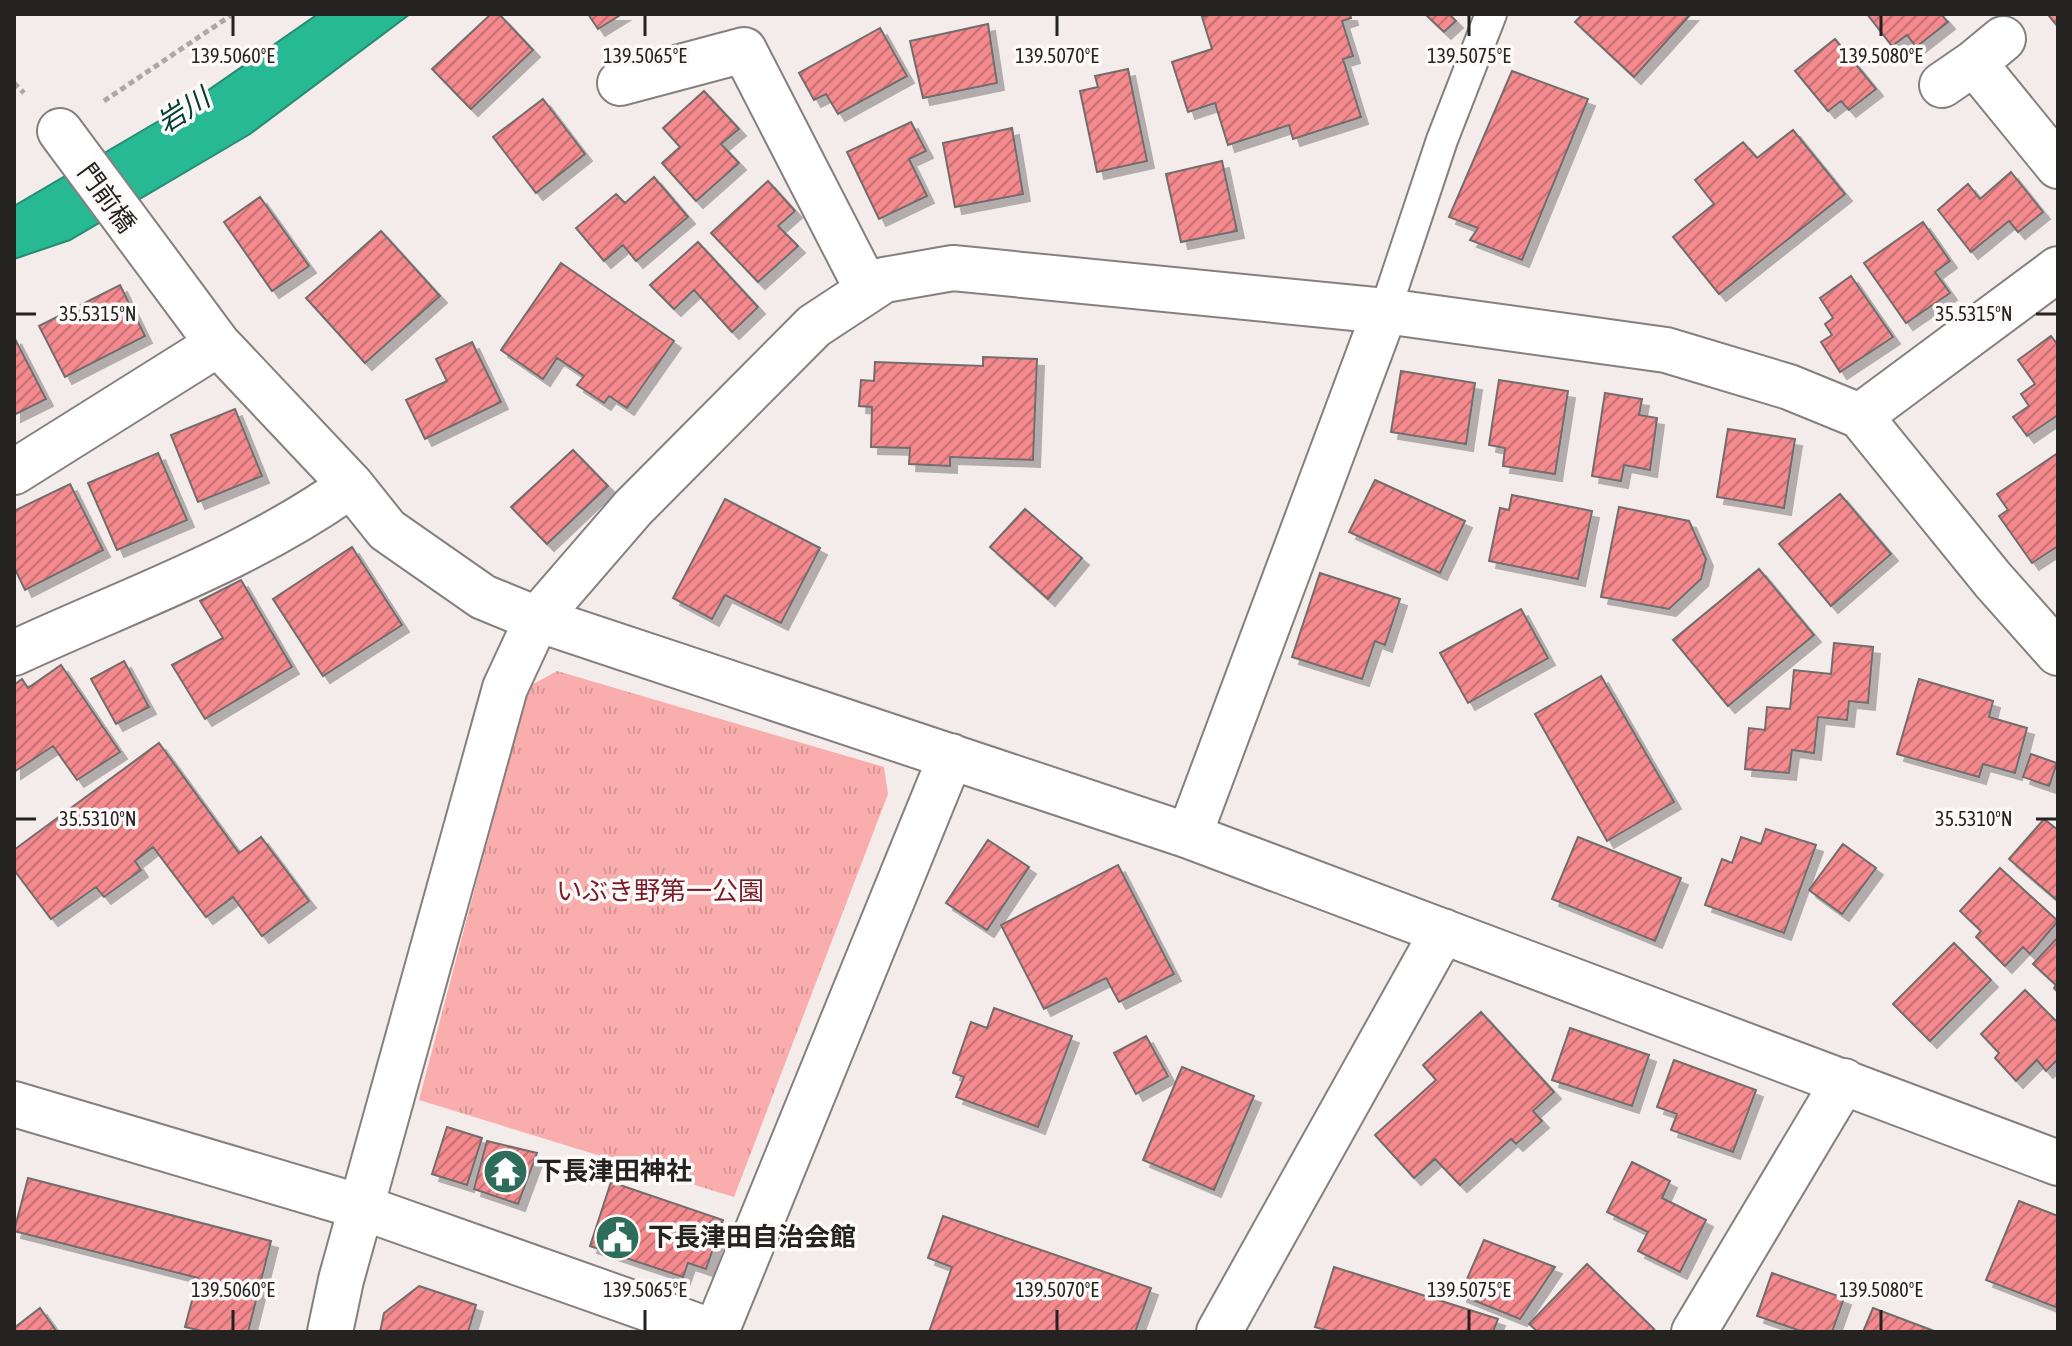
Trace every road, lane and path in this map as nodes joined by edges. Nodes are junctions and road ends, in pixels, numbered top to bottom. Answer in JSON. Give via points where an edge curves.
{"nodes":[{"id":1,"x":233,"y":14,"type":"edge"},
{"id":2,"x":1491,"y":14,"type":"edge"},
{"id":3,"x":1973,"y":62,"type":"dead end"},
{"id":4,"x":14,"y":83,"type":"edge"},
{"id":5,"x":620,"y":83,"type":"dead end"},
{"id":6,"x":63,"y":136,"type":"junction"},
{"id":7,"x":2058,"y":166,"type":"edge"},
{"id":8,"x":2058,"y":269,"type":"edge"},
{"id":9,"x":867,"y":289,"type":"junction"},
{"id":10,"x":1385,"y":311,"type":"junction"},
{"id":11,"x":218,"y":344,"type":"junction"},
{"id":12,"x":1860,"y":416,"type":"junction"},
{"id":13,"x":14,"y":472,"type":"edge"},
{"id":14,"x":351,"y":485,"type":"junction"},
{"id":15,"x":537,"y":619,"type":"junction"},
{"id":16,"x":2053,"y":637,"type":"edge"},
{"id":17,"x":19,"y":638,"type":"edge"},
{"id":18,"x":951,"y":756,"type":"junction"},
{"id":19,"x":1189,"y":836,"type":"junction"},
{"id":20,"x":1443,"y":931,"type":"junction"},
{"id":21,"x":1844,"y":1081,"type":"junction"},
{"id":22,"x":14,"y":1104,"type":"edge"},
{"id":23,"x":2058,"y":1163,"type":"edge"},
{"id":24,"x":361,"y":1207,"type":"junction"},
{"id":25,"x":330,"y":1332,"type":"edge"},
{"id":26,"x":715,"y":1332,"type":"edge"},
{"id":27,"x":1219,"y":1332,"type":"edge"},
{"id":28,"x":1694,"y":1332,"type":"edge"}],
"edges":[{"from":1,"to":6,"type":"path"},
{"from":2,"to":10,"type":"lane"},
{"from":3,"to":7,"type":"street"},
{"from":4,"to":6,"type":"path"},
{"from":5,"to":9,"type":"street","via":[[744,50]]},
{"from":6,"to":11,"type":"street","name":"門前橋"},
{"from":8,"to":12,"type":"street"},
{"from":9,"to":10,"type":"street","via":[[884,280],[953,268]]},
{"from":9,"to":15,"type":"street","via":[[814,326],[633,508]]},
{"from":10,"to":12,"type":"street","via":[[1666,350],[1789,387]]},
{"from":10,"to":19,"type":"street"},
{"from":11,"to":13,"type":"street"},
{"from":11,"to":14,"type":"street","name":"門前橋"},
{"from":12,"to":16,"type":"street","via":[[1993,580]]},
{"from":14,"to":15,"type":"street","name":"門前橋","via":[[387,530],[483,597]]},
{"from":14,"to":17,"type":"street","via":[[306,517],[122,608]]},
{"from":15,"to":18,"type":"street","name":"門前橋"},
{"from":15,"to":24,"type":"street","via":[[505,688]]},
{"from":18,"to":19,"type":"street","name":"門前橋"},
{"from":18,"to":26,"type":"street"},
{"from":19,"to":20,"type":"street","name":"門前橋"},
{"from":20,"to":21,"type":"street","name":"門前橋"},
{"from":20,"to":27,"type":"street"},
{"from":21,"to":23,"type":"street","name":"門前橋"},
{"from":21,"to":28,"type":"street"},
{"from":22,"to":24,"type":"street"},
{"from":24,"to":25,"type":"street"},
{"from":24,"to":26,"type":"street"}]}
